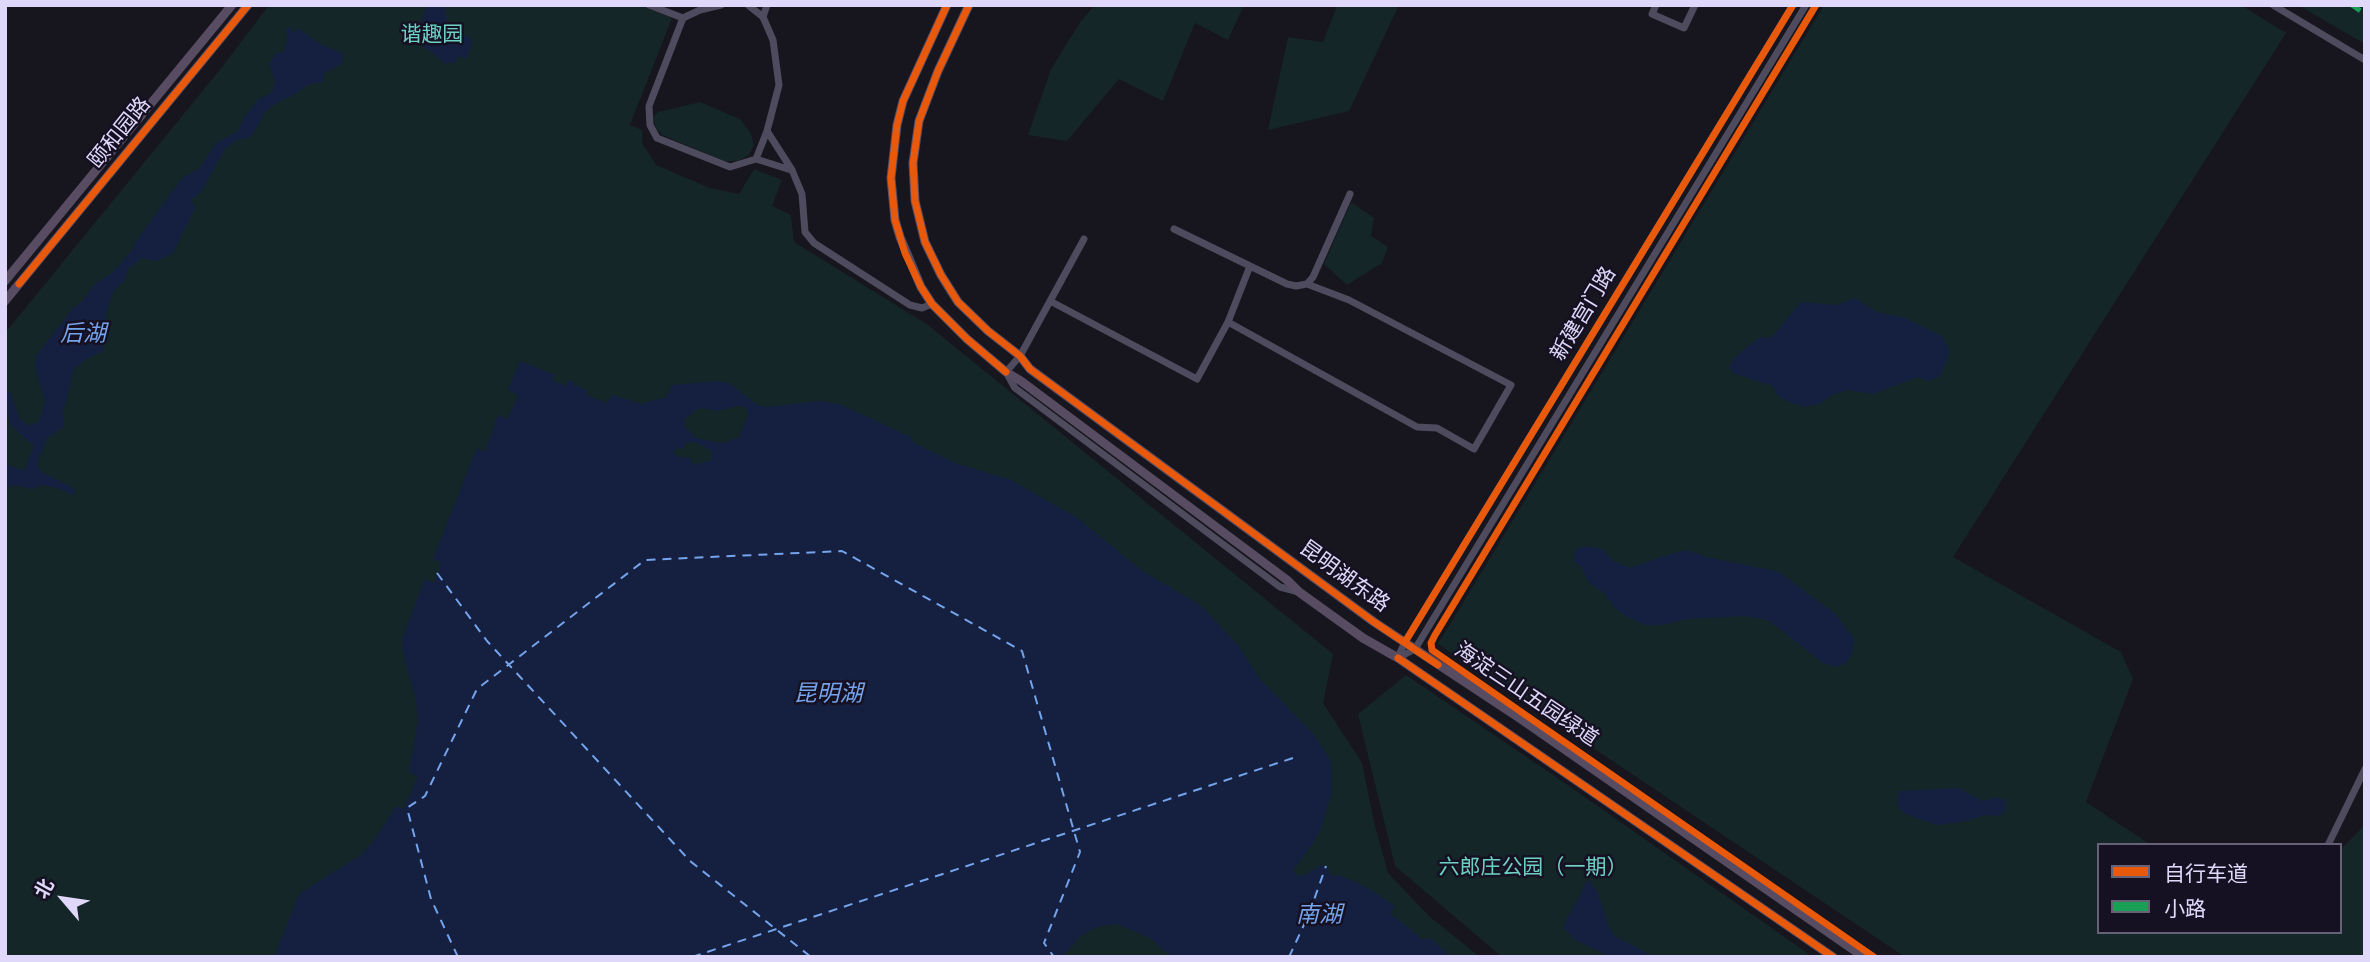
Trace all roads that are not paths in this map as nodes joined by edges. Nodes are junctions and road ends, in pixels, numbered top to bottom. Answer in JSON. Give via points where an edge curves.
{"nodes":[{"id":1,"x":232,"y":5,"type":"edge"},
{"id":2,"x":248,"y":5,"type":"edge"},
{"id":3,"x":649,"y":5,"type":"edge"},
{"id":4,"x":721,"y":5,"type":"edge"},
{"id":5,"x":748,"y":5,"type":"edge"},
{"id":6,"x":767,"y":5,"type":"edge"},
{"id":7,"x":947,"y":5,"type":"edge"},
{"id":8,"x":969,"y":5,"type":"edge"},
{"id":9,"x":1656,"y":5,"type":"edge"},
{"id":10,"x":1695,"y":5,"type":"edge"},
{"id":11,"x":1793,"y":5,"type":"edge"},
{"id":12,"x":1806,"y":5,"type":"edge"},
{"id":13,"x":2273,"y":5,"type":"edge"},
{"id":14,"x":763,"y":17,"type":"junction"},
{"id":15,"x":683,"y":18,"type":"junction"},
{"id":16,"x":2365,"y":60,"type":"edge"},
{"id":17,"x":767,"y":131,"type":"junction"},
{"id":18,"x":756,"y":159,"type":"junction"},
{"id":19,"x":792,"y":170,"type":"junction"},
{"id":20,"x":1350,"y":194,"type":"dead end"},
{"id":21,"x":1174,"y":229,"type":"dead end"},
{"id":22,"x":1084,"y":239,"type":"dead end"},
{"id":23,"x":1250,"y":266,"type":"junction"},
{"id":24,"x":5,"y":281,"type":"edge"},
{"id":25,"x":1307,"y":284,"type":"junction"},
{"id":26,"x":5,"y":301,"type":"edge"},
{"id":27,"x":1050,"y":302,"type":"junction"},
{"id":28,"x":932,"y":304,"type":"junction"},
{"id":29,"x":1228,"y":322,"type":"junction"},
{"id":30,"x":1020,"y":356,"type":"junction"},
{"id":31,"x":1006,"y":372,"type":"junction"},
{"id":32,"x":1405,"y":642,"type":"junction"},
{"id":33,"x":1415,"y":649,"type":"junction"},
{"id":34,"x":1398,"y":658,"type":"junction"},
{"id":35,"x":2365,"y":768,"type":"edge"},
{"id":36,"x":2329,"y":843,"type":"edge"},
{"id":37,"x":1833,"y":957,"type":"edge"},
{"id":38,"x":1864,"y":957,"type":"edge"}],
"edges":[{"from":1,"to":24,"type":"main road","name":"颐和园路"},
{"from":2,"to":26,"type":"main road","name":"颐和园路"},
{"from":3,"to":15,"type":"street"},
{"from":4,"to":15,"type":"street"},
{"from":5,"to":14,"type":"street"},
{"from":6,"to":14,"type":"street"},
{"from":7,"to":28,"type":"main road","name":"昆明湖东路","via":[[903,100],[891,178],[900,237]]},
{"from":8,"to":30,"type":"main road","name":"昆明湖东路","via":[[919,121],[912,163],[915,201],[925,242],[958,302]]},
{"from":9,"to":10,"type":"street","via":[[1652,14],[1684,28]]},
{"from":11,"to":32,"type":"street","name":"新建宫门路"},
{"from":12,"to":33,"type":"street","name":"新建宫门路"},
{"from":13,"to":16,"type":"street"},
{"from":14,"to":17,"type":"street","via":[[773,40],[779,85]]},
{"from":15,"to":18,"type":"street","via":[[649,106],[650,125],[657,138],[730,167]]},
{"from":17,"to":18,"type":"street"},
{"from":17,"to":19,"type":"street"},
{"from":18,"to":19,"type":"street"},
{"from":19,"to":28,"type":"street","via":[[802,194],[805,232],[814,243],[910,304],[922,308]]},
{"from":20,"to":25,"type":"street"},
{"from":21,"to":23,"type":"street"},
{"from":22,"to":27,"type":"street"},
{"from":23,"to":25,"type":"street","via":[[1287,284]]},
{"from":23,"to":29,"type":"street"},
{"from":25,"to":29,"type":"street","via":[[1349,300],[1511,385],[1474,449],[1437,428],[1417,427]]},
{"from":27,"to":29,"type":"street","via":[[1197,379]]},
{"from":27,"to":30,"type":"street"},
{"from":28,"to":31,"type":"main road","name":"昆明湖东路"},
{"from":30,"to":31,"type":"street"},
{"from":30,"to":32,"type":"main road","name":"昆明湖东路","via":[[1030,369]]},
{"from":31,"to":34,"type":"main road","name":"昆明湖东路","via":[[1299,592]]},
{"from":32,"to":33,"type":"main road","name":"昆明湖东路"},
{"from":32,"to":34,"type":"street","name":"新建宫门路"},
{"from":33,"to":34,"type":"street"},
{"from":33,"to":38,"type":"main road","name":"昆明湖东路"},
{"from":34,"to":37,"type":"main road","name":"昆明湖东路"},
{"from":35,"to":36,"type":"street"}]}
